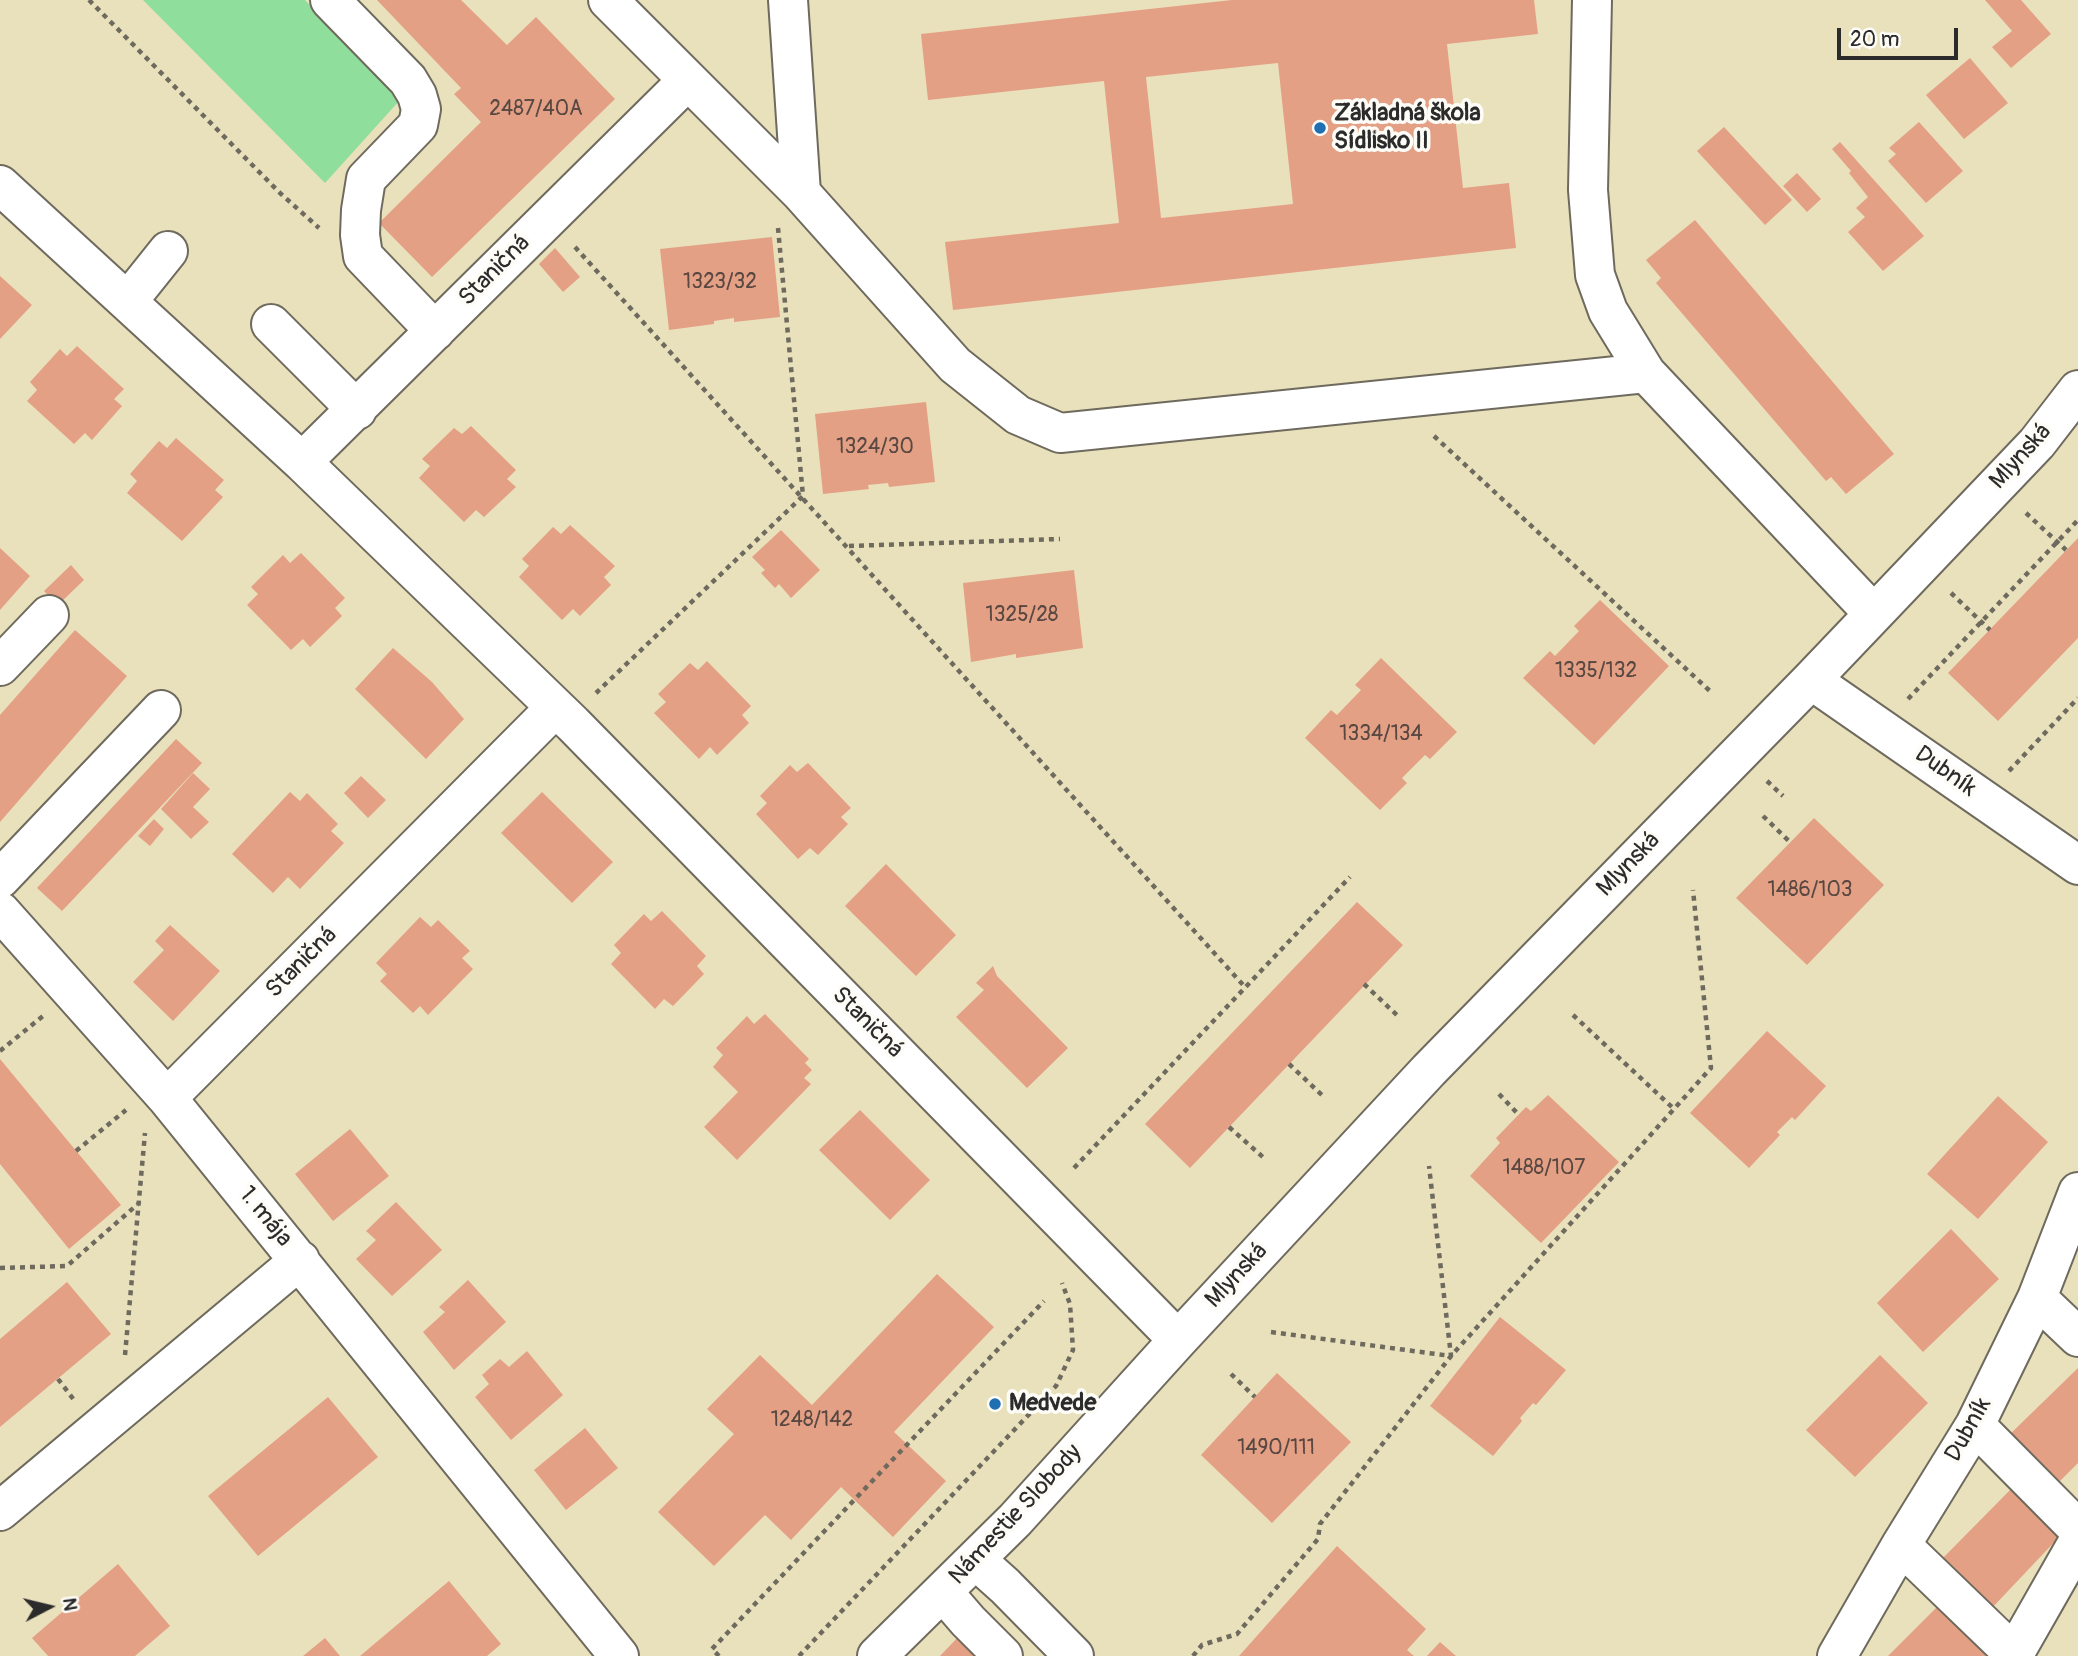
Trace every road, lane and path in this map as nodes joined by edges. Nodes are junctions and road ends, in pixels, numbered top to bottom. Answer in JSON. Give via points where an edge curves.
{"nodes":[{"id":1,"x":89,"y":0,"type":"edge"},
{"id":2,"x":330,"y":0,"type":"edge"},
{"id":3,"x":608,"y":0,"type":"edge"},
{"id":4,"x":788,"y":0,"type":"edge"},
{"id":5,"x":1592,"y":0,"type":"edge"},
{"id":6,"x":687,"y":81,"type":"junction"},
{"id":7,"x":0,"y":185,"type":"edge"},
{"id":8,"x":801,"y":193,"type":"junction"},
{"id":9,"x":548,"y":218,"type":"junction"},
{"id":10,"x":168,"y":251,"type":"dead end"},
{"id":11,"x":374,"y":278,"type":"junction"},
{"id":12,"x":128,"y":301,"type":"junction"},
{"id":13,"x":271,"y":324,"type":"dead end"},
{"id":14,"x":435,"y":331,"type":"junction"},
{"id":15,"x":1646,"y":373,"type":"junction"},
{"id":16,"x":2078,"y":390,"type":"edge"},
{"id":17,"x":1415,"y":397,"type":"junction"},
{"id":18,"x":358,"y":410,"type":"junction"},
{"id":19,"x":302,"y":462,"type":"junction"},
{"id":20,"x":803,"y":496,"type":"junction"},
{"id":21,"x":2026,"y":513,"type":"dead end"},
{"id":22,"x":2078,"y":520,"type":"edge"},
{"id":23,"x":1060,"y":539,"type":"dead end"},
{"id":24,"x":2057,"y":542,"type":"junction"},
{"id":25,"x":848,"y":546,"type":"junction"},
{"id":26,"x":2066,"y":550,"type":"dead end"},
{"id":27,"x":1951,"y":593,"type":"dead end"},
{"id":28,"x":1873,"y":613,"type":"junction"},
{"id":29,"x":49,"y":615,"type":"dead end"},
{"id":30,"x":1982,"y":621,"type":"junction"},
{"id":31,"x":1990,"y":629,"type":"dead end"},
{"id":32,"x":0,"y":666,"type":"edge"},
{"id":33,"x":1811,"y":680,"type":"junction"},
{"id":34,"x":1711,"y":692,"type":"dead end"},
{"id":35,"x":596,"y":694,"type":"dead end"},
{"id":36,"x":2078,"y":698,"type":"edge"},
{"id":37,"x":1905,"y":702,"type":"dead end"},
{"id":38,"x":555,"y":708,"type":"junction"},
{"id":39,"x":161,"y":710,"type":"dead end"},
{"id":40,"x":1983,"y":798,"type":"junction"},
{"id":41,"x":1763,"y":817,"type":"dead end"},
{"id":42,"x":1790,"y":842,"type":"dead end"},
{"id":43,"x":2078,"y":865,"type":"edge"},
{"id":44,"x":1350,"y":877,"type":"dead end"},
{"id":45,"x":0,"y":879,"type":"edge"},
{"id":46,"x":1693,"y":890,"type":"dead end"},
{"id":47,"x":0,"y":911,"type":"edge"},
{"id":48,"x":1364,"y":984,"type":"dead end"},
{"id":49,"x":1245,"y":987,"type":"junction"},
{"id":50,"x":51,"y":1008,"type":"dead end"},
{"id":51,"x":1573,"y":1015,"type":"dead end"},
{"id":52,"x":1400,"y":1017,"type":"dead end"},
{"id":53,"x":0,"y":1051,"type":"edge"},
{"id":54,"x":1289,"y":1064,"type":"dead end"},
{"id":55,"x":1499,"y":1094,"type":"dead end"},
{"id":56,"x":1324,"y":1097,"type":"dead end"},
{"id":57,"x":148,"y":1108,"type":"junction"},
{"id":58,"x":1674,"y":1109,"type":"junction"},
{"id":59,"x":1519,"y":1115,"type":"dead end"},
{"id":60,"x":1228,"y":1127,"type":"dead end"},
{"id":61,"x":76,"y":1151,"type":"dead end"},
{"id":62,"x":1264,"y":1158,"type":"dead end"},
{"id":63,"x":1429,"y":1166,"type":"dead end"},
{"id":64,"x":1074,"y":1168,"type":"dead end"},
{"id":65,"x":2078,"y":1192,"type":"edge"},
{"id":66,"x":139,"y":1203,"type":"junction"},
{"id":67,"x":300,"y":1260,"type":"junction"},
{"id":68,"x":0,"y":1268,"type":"edge"},
{"id":69,"x":1057,"y":1272,"type":"dead end"},
{"id":70,"x":2037,"y":1298,"type":"junction"},
{"id":71,"x":1044,"y":1301,"type":"dead end"},
{"id":72,"x":1271,"y":1332,"type":"dead end"},
{"id":73,"x":2078,"y":1337,"type":"edge"},
{"id":74,"x":1178,"y":1340,"type":"junction"},
{"id":75,"x":1451,"y":1356,"type":"junction"},
{"id":76,"x":124,"y":1359,"type":"dead end"},
{"id":77,"x":1231,"y":1374,"type":"dead end"},
{"id":78,"x":58,"y":1379,"type":"dead end"},
{"id":79,"x":1255,"y":1397,"type":"dead end"},
{"id":80,"x":82,"y":1408,"type":"dead end"},
{"id":81,"x":1975,"y":1425,"type":"junction"},
{"id":82,"x":0,"y":1511,"type":"edge"},
{"id":83,"x":2078,"y":1529,"type":"edge"},
{"id":84,"x":2078,"y":1542,"type":"edge"},
{"id":85,"x":1901,"y":1545,"type":"junction"},
{"id":86,"x":976,"y":1560,"type":"junction"},
{"id":87,"x":943,"y":1592,"type":"junction"},
{"id":88,"x":2013,"y":1655,"type":"edge"},
{"id":89,"x":619,"y":1656,"type":"edge"},
{"id":90,"x":719,"y":1656,"type":"edge"},
{"id":91,"x":799,"y":1656,"type":"edge"},
{"id":92,"x":877,"y":1656,"type":"edge"},
{"id":93,"x":1003,"y":1656,"type":"edge"},
{"id":94,"x":1074,"y":1656,"type":"edge"},
{"id":95,"x":1193,"y":1656,"type":"edge"},
{"id":96,"x":1837,"y":1656,"type":"edge"}],
"edges":[{"from":1,"to":11,"type":"path","via":[[280,193]]},
{"from":2,"to":11,"type":"street","via":[[408,80],[421,110],[418,125],[366,179],[361,210]]},
{"from":3,"to":6,"type":"street"},
{"from":4,"to":8,"type":"street"},
{"from":5,"to":15,"type":"street","via":[[1588,190],[1595,275],[1608,311]]},
{"from":6,"to":8,"type":"street"},
{"from":6,"to":9,"type":"street","name":"Staničná"},
{"from":7,"to":12,"type":"street","name":"Staničná"},
{"from":8,"to":17,"type":"street","via":[[955,366],[1018,415],[1060,433]]},
{"from":8,"to":20,"type":"path","via":[[778,226]]},
{"from":9,"to":14,"type":"street","name":"Staničná"},
{"from":9,"to":20,"type":"path"},
{"from":10,"to":12,"type":"street"},
{"from":11,"to":14,"type":"street"},
{"from":12,"to":19,"type":"street","name":"Staničná"},
{"from":13,"to":18,"type":"street","via":[[316,350]]},
{"from":14,"to":18,"type":"street","name":"Staničná"},
{"from":15,"to":17,"type":"street"},
{"from":15,"to":28,"type":"street"},
{"from":16,"to":28,"type":"street","name":"Mlynská","via":[[2037,443]]},
{"from":17,"to":34,"type":"path","via":[[1417,418],[1424,426]]},
{"from":18,"to":19,"type":"street","name":"Staničná"},
{"from":19,"to":38,"type":"street","name":"Staničná"},
{"from":20,"to":25,"type":"path"},
{"from":20,"to":35,"type":"path"},
{"from":21,"to":24,"type":"path"},
{"from":22,"to":24,"type":"path"},
{"from":23,"to":25,"type":"path"},
{"from":24,"to":26,"type":"path"},
{"from":24,"to":30,"type":"path"},
{"from":25,"to":49,"type":"path"},
{"from":27,"to":30,"type":"path"},
{"from":28,"to":33,"type":"street","name":"Mlynská"},
{"from":29,"to":32,"type":"street"},
{"from":30,"to":31,"type":"path"},
{"from":30,"to":37,"type":"path"},
{"from":33,"to":40,"type":"street","name":"Dubník"},
{"from":33,"to":74,"type":"street","name":"Mlynská","via":[[1429,1070]]},
{"from":36,"to":40,"type":"path"},
{"from":38,"to":57,"type":"street","name":"Staničná"},
{"from":38,"to":74,"type":"street","name":"Staničná"},
{"from":39,"to":45,"type":"street"},
{"from":40,"to":43,"type":"street","name":"Dubník"},
{"from":41,"to":42,"type":"path"},
{"from":44,"to":49,"type":"path"},
{"from":46,"to":58,"type":"path","via":[[1710,1068]]},
{"from":47,"to":57,"type":"street","name":"1. mája"},
{"from":48,"to":52,"type":"path"},
{"from":49,"to":64,"type":"path"},
{"from":50,"to":53,"type":"path"},
{"from":51,"to":58,"type":"path"},
{"from":54,"to":56,"type":"path"},
{"from":55,"to":59,"type":"path"},
{"from":57,"to":61,"type":"path"},
{"from":57,"to":66,"type":"path"},
{"from":57,"to":67,"type":"street","name":"1. mája"},
{"from":58,"to":75,"type":"path"},
{"from":60,"to":62,"type":"path"},
{"from":63,"to":75,"type":"path"},
{"from":65,"to":70,"type":"street","name":"Dubník"},
{"from":66,"to":68,"type":"path","via":[[67,1266]]},
{"from":66,"to":76,"type":"path"},
{"from":67,"to":82,"type":"street","name":"1. mája"},
{"from":67,"to":89,"type":"street"},
{"from":69,"to":91,"type":"path","via":[[1070,1304],[1073,1350],[1056,1386]]},
{"from":70,"to":73,"type":"street"},
{"from":70,"to":81,"type":"street","name":"Dubník"},
{"from":71,"to":90,"type":"path","via":[[712,1649]]},
{"from":72,"to":75,"type":"path"},
{"from":74,"to":86,"type":"street","name":"Námestie Slobody"},
{"from":75,"to":95,"type":"path","via":[[1320,1524],[1318,1539],[1247,1623],[1237,1634],[1202,1645]]},
{"from":77,"to":79,"type":"path"},
{"from":78,"to":80,"type":"path"},
{"from":81,"to":83,"type":"street"},
{"from":81,"to":85,"type":"street","name":"Dubník"},
{"from":84,"to":88,"type":"street"},
{"from":85,"to":88,"type":"street"},
{"from":85,"to":96,"type":"street","name":"Dubník"},
{"from":86,"to":87,"type":"street","name":"Námestie Slobody"},
{"from":86,"to":94,"type":"street"},
{"from":87,"to":92,"type":"street","name":"Námestie Slobody"},
{"from":87,"to":93,"type":"street"}]}
